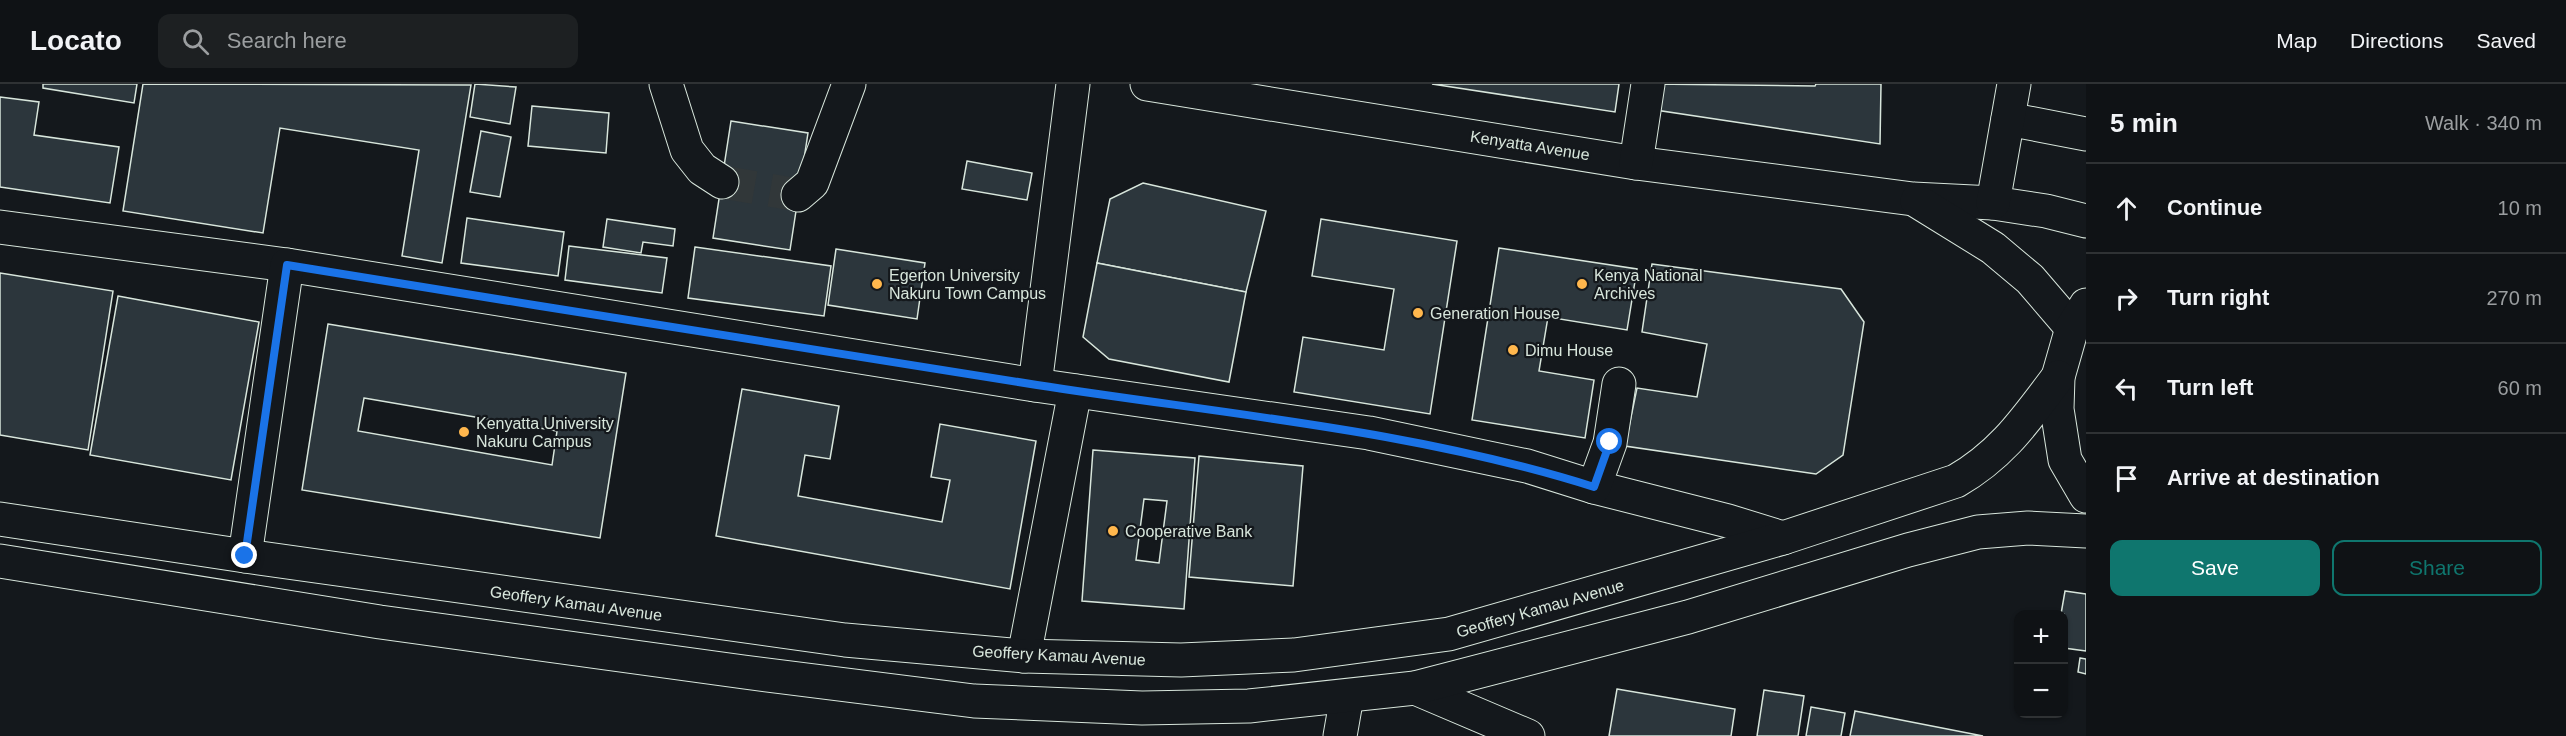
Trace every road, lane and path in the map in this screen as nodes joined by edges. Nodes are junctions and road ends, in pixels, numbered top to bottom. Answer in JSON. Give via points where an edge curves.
{"nodes":[{"id":1,"x":666,"y":84,"type":"edge"},
{"id":2,"x":849,"y":84,"type":"edge"},
{"id":3,"x":1073,"y":84,"type":"edge"},
{"id":4,"x":1147,"y":84,"type":"edge"},
{"id":5,"x":1648,"y":84,"type":"edge"},
{"id":6,"x":2014,"y":84,"type":"edge"},
{"id":7,"x":1295,"y":95,"type":"edge"},
{"id":8,"x":2008,"y":119,"type":"junction"},
{"id":9,"x":2086,"y":134,"type":"edge"},
{"id":10,"x":1636,"y":162,"type":"junction"},
{"id":11,"x":722,"y":182,"type":"tunnel mouth"},
{"id":12,"x":798,"y":195,"type":"dead end"},
{"id":13,"x":1913,"y":199,"type":"junction"},
{"id":14,"x":1993,"y":203,"type":"junction"},
{"id":15,"x":2086,"y":221,"type":"edge"},
{"id":16,"x":0,"y":227,"type":"edge"},
{"id":17,"x":287,"y":265,"type":"junction"},
{"id":18,"x":2079,"y":317,"type":"edge"},
{"id":19,"x":2058,"y":377,"type":"junction"},
{"id":20,"x":1619,"y":384,"type":"dead end"},
{"id":21,"x":1035,"y":385,"type":"junction"},
{"id":22,"x":1075,"y":391,"type":"junction"},
{"id":23,"x":1594,"y":487,"type":"junction"},
{"id":24,"x":2086,"y":496,"type":"edge"},
{"id":25,"x":0,"y":519,"type":"edge"},
{"id":26,"x":2086,"y":531,"type":"edge"},
{"id":27,"x":1783,"y":538,"type":"junction"},
{"id":28,"x":245,"y":556,"type":"junction"},
{"id":29,"x":0,"y":561,"type":"edge"},
{"id":30,"x":1024,"y":656,"type":"junction"},
{"id":31,"x":1415,"y":688,"type":"junction"},
{"id":32,"x":1347,"y":696,"type":"junction"},
{"id":33,"x":1340,"y":736,"type":"edge"},
{"id":34,"x":1528,"y":736,"type":"edge"}],
"edges":[{"from":1,"to":11,"type":"main road","via":[[687,150],[702,169]]},
{"from":2,"to":12,"type":"main road","via":[[812,183]]},
{"from":3,"to":21,"type":"main road"},
{"from":4,"to":7,"type":"main road","name":"Kenyatta Avenue"},
{"from":5,"to":10,"type":"main road"},
{"from":6,"to":8,"type":"main road"},
{"from":7,"to":10,"type":"main road","name":"Kenyatta Avenue"},
{"from":8,"to":9,"type":"main road"},
{"from":8,"to":14,"type":"main road"},
{"from":10,"to":13,"type":"main road","name":"Kenyatta Avenue"},
{"from":13,"to":14,"type":"main road","name":"Kenyatta Avenue"},
{"from":13,"to":18,"type":"main road","name":"Kenyatta Avenue","via":[[1993,248]]},
{"from":14,"to":15,"type":"main road","name":"Kenyatta Avenue"},
{"from":16,"to":17,"type":"main road"},
{"from":17,"to":21,"type":"main road"},
{"from":17,"to":28,"type":"main road"},
{"from":18,"to":19,"type":"main road"},
{"from":19,"to":24,"type":"main road","via":[[2057,409],[2065,460]]},
{"from":19,"to":27,"type":"main road","name":"Geoffery Kamau Avenue","via":[[2005,446],[1964,477]]},
{"from":20,"to":23,"type":"main road","via":[[1610,442]]},
{"from":21,"to":22,"type":"main road"},
{"from":22,"to":23,"type":"main road","via":[[1369,433],[1527,466]]},
{"from":22,"to":30,"type":"main road"},
{"from":23,"to":27,"type":"main road"},
{"from":25,"to":28,"type":"main road","name":"Geoffery Kamau Avenue"},
{"from":26,"to":31,"type":"main road","via":[[2028,528],[1978,532],[1688,617]]},
{"from":27,"to":30,"type":"main road","name":"Geoffery Kamau Avenue","via":[[1449,634],[1294,656],[1181,660]]},
{"from":28,"to":30,"type":"main road","name":"Geoffery Kamau Avenue","via":[[845,640]]},
{"from":29,"to":32,"type":"main road","via":[[380,622],[974,701],[1142,708],[1249,706]]},
{"from":31,"to":32,"type":"main road"},
{"from":31,"to":34,"type":"main road"},
{"from":32,"to":33,"type":"main road"}]}
